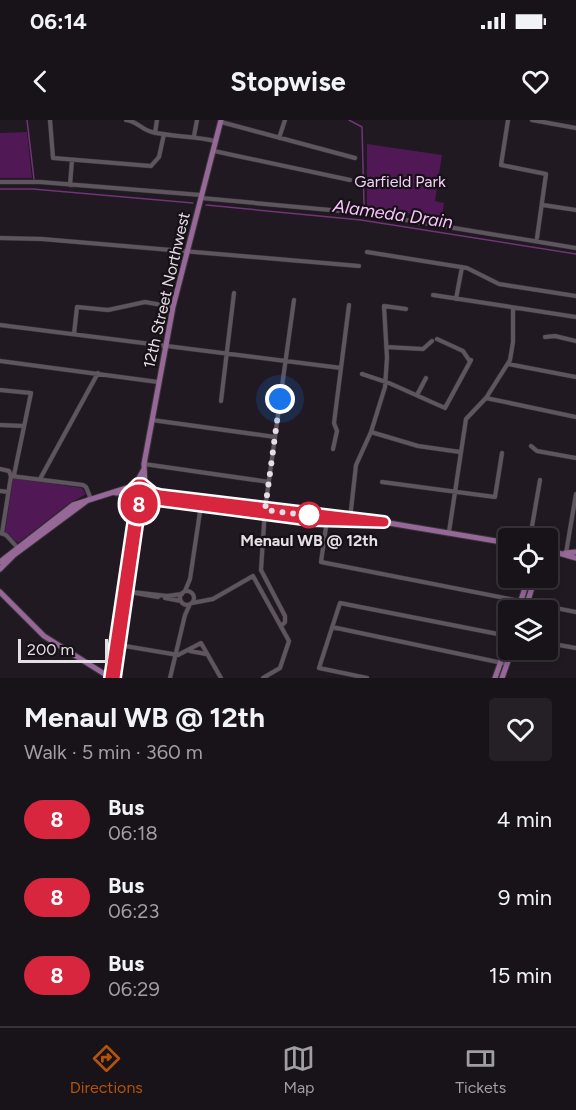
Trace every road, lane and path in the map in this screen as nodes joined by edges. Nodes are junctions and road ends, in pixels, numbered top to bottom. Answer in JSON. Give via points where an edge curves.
{"nodes":[{"id":1,"x":50,"y":120,"type":"edge"},
{"id":2,"x":126,"y":120,"type":"edge"},
{"id":3,"x":157,"y":120,"type":"edge"},
{"id":4,"x":198,"y":120,"type":"edge"},
{"id":5,"x":285,"y":120,"type":"edge"},
{"id":6,"x":508,"y":120,"type":"edge"},
{"id":7,"x":531,"y":120,"type":"edge"},
{"id":8,"x":221,"y":121,"type":"edge"},
{"id":9,"x":576,"y":128,"type":"edge"},
{"id":10,"x":155,"y":133,"type":"junction"},
{"id":11,"x":164,"y":134,"type":"junction"},
{"id":12,"x":194,"y":135,"type":"junction"},
{"id":13,"x":279,"y":138,"type":"junction"},
{"id":14,"x":216,"y":141,"type":"junction"},
{"id":15,"x":214,"y":151,"type":"junction"},
{"id":16,"x":355,"y":158,"type":"dead end"},
{"id":17,"x":72,"y":160,"type":"junction"},
{"id":18,"x":350,"y":180,"type":"dead end"},
{"id":19,"x":0,"y":182,"type":"edge"},
{"id":20,"x":70,"y":184,"type":"junction"},
{"id":21,"x":202,"y":197,"type":"junction"},
{"id":22,"x":543,"y":205,"type":"junction"},
{"id":23,"x":576,"y":210,"type":"edge"},
{"id":24,"x":0,"y":238,"type":"edge"},
{"id":25,"x":537,"y":238,"type":"dead end"},
{"id":26,"x":576,"y":248,"type":"edge"},
{"id":27,"x":188,"y":251,"type":"junction"},
{"id":28,"x":367,"y":252,"type":"dead end"},
{"id":29,"x":359,"y":266,"type":"dead end"},
{"id":30,"x":462,"y":267,"type":"junction"},
{"id":31,"x":234,"y":293,"type":"dead end"},
{"id":32,"x":433,"y":295,"type":"dead end"},
{"id":33,"x":576,"y":296,"type":"edge"},
{"id":34,"x":456,"y":299,"type":"junction"},
{"id":35,"x":294,"y":300,"type":"dead end"},
{"id":36,"x":350,"y":305,"type":"dead end"},
{"id":37,"x":173,"y":307,"type":"junction"},
{"id":38,"x":513,"y":308,"type":"junction"},
{"id":39,"x":405,"y":309,"type":"dead end"},
{"id":40,"x":576,"y":317,"type":"edge"},
{"id":41,"x":0,"y":325,"type":"edge"},
{"id":42,"x":74,"y":334,"type":"junction"},
{"id":43,"x":545,"y":337,"type":"dead end"},
{"id":44,"x":576,"y":341,"type":"edge"},
{"id":45,"x":165,"y":346,"type":"junction"},
{"id":46,"x":386,"y":347,"type":"junction"},
{"id":47,"x":226,"y":353,"type":"junction"},
{"id":48,"x":0,"y":361,"type":"edge"},
{"id":49,"x":285,"y":362,"type":"junction"},
{"id":50,"x":508,"y":364,"type":"junction"},
{"id":51,"x":341,"y":369,"type":"junction"},
{"id":52,"x":98,"y":373,"type":"junction"},
{"id":53,"x":362,"y":374,"type":"dead end"},
{"id":54,"x":576,"y":377,"type":"edge"},
{"id":55,"x":426,"y":378,"type":"dead end"},
{"id":56,"x":158,"y":382,"type":"junction"},
{"id":57,"x":385,"y":382,"type":"junction"},
{"id":58,"x":0,"y":390,"type":"edge"},
{"id":59,"x":417,"y":395,"type":"junction"},
{"id":60,"x":486,"y":398,"type":"junction"},
{"id":61,"x":221,"y":401,"type":"dead end"},
{"id":62,"x":576,"y":417,"type":"edge"},
{"id":63,"x":152,"y":420,"type":"junction"},
{"id":64,"x":0,"y":425,"type":"edge"},
{"id":65,"x":24,"y":426,"type":"junction"},
{"id":66,"x":371,"y":432,"type":"junction"},
{"id":67,"x":275,"y":437,"type":"junction"},
{"id":68,"x":531,"y":446,"type":"dead end"},
{"id":69,"x":333,"y":449,"type":"dead end"},
{"id":70,"x":460,"y":452,"type":"junction"},
{"id":71,"x":502,"y":453,"type":"dead end"},
{"id":72,"x":576,"y":458,"type":"edge"},
{"id":73,"x":144,"y":466,"type":"junction"},
{"id":74,"x":0,"y":469,"type":"edge"},
{"id":75,"x":13,"y":475,"type":"junction"},
{"id":76,"x":40,"y":478,"type":"junction"},
{"id":77,"x":540,"y":480,"type":"dead end"},
{"id":78,"x":269,"y":482,"type":"junction"},
{"id":79,"x":382,"y":482,"type":"dead end"},
{"id":80,"x":137,"y":484,"type":"junction"},
{"id":81,"x":146,"y":487,"type":"junction"},
{"id":82,"x":455,"y":491,"type":"junction"},
{"id":83,"x":0,"y":492,"type":"edge"},
{"id":84,"x":8,"y":492,"type":"junction"},
{"id":85,"x":111,"y":492,"type":"junction"},
{"id":86,"x":134,"y":494,"type":"junction"},
{"id":87,"x":576,"y":494,"type":"edge"},
{"id":88,"x":143,"y":497,"type":"junction"},
{"id":89,"x":90,"y":499,"type":"junction"},
{"id":90,"x":201,"y":503,"type":"junction"},
{"id":91,"x":265,"y":512,"type":"junction"},
{"id":92,"x":327,"y":519,"type":"junction"},
{"id":93,"x":350,"y":520,"type":"junction"},
{"id":94,"x":532,"y":528,"type":"edge"},
{"id":95,"x":449,"y":532,"type":"junction"},
{"id":96,"x":1,"y":533,"type":"edge"},
{"id":97,"x":498,"y":541,"type":"edge"},
{"id":98,"x":17,"y":547,"type":"junction"},
{"id":99,"x":558,"y":552,"type":"edge"},
{"id":100,"x":576,"y":552,"type":"edge"},
{"id":101,"x":566,"y":553,"type":"junction"},
{"id":102,"x":576,"y":558,"type":"edge"},
{"id":103,"x":0,"y":562,"type":"edge"},
{"id":104,"x":0,"y":569,"type":"edge"},
{"id":105,"x":190,"y":579,"type":"junction"},
{"id":106,"x":126,"y":591,"type":"junction"},
{"id":107,"x":1,"y":592,"type":"edge"},
{"id":108,"x":183,"y":593,"type":"junction"},
{"id":109,"x":192,"y":594,"type":"junction"},
{"id":110,"x":206,"y":600,"type":"junction"},
{"id":111,"x":514,"y":600,"type":"edge"},
{"id":112,"x":182,"y":602,"type":"junction"},
{"id":113,"x":191,"y":604,"type":"junction"},
{"id":114,"x":558,"y":609,"type":"edge"},
{"id":115,"x":576,"y":612,"type":"edge"},
{"id":116,"x":185,"y":615,"type":"junction"},
{"id":117,"x":281,"y":626,"type":"junction"},
{"id":118,"x":332,"y":627,"type":"junction"},
{"id":119,"x":498,"y":637,"type":"edge"},
{"id":120,"x":119,"y":645,"type":"junction"},
{"id":121,"x":558,"y":645,"type":"edge"},
{"id":122,"x":576,"y":648,"type":"edge"},
{"id":123,"x":186,"y":651,"type":"junction"},
{"id":124,"x":178,"y":655,"type":"junction"},
{"id":125,"x":208,"y":655,"type":"junction"},
{"id":126,"x":505,"y":660,"type":"edge"},
{"id":127,"x":506,"y":660,"type":"edge"},
{"id":128,"x":504,"y":664,"type":"junction"},
{"id":129,"x":111,"y":678,"type":"edge"},
{"id":130,"x":170,"y":678,"type":"edge"},
{"id":131,"x":221,"y":678,"type":"edge"},
{"id":132,"x":263,"y":678,"type":"edge"},
{"id":133,"x":367,"y":678,"type":"edge"},
{"id":134,"x":495,"y":678,"type":"edge"},
{"id":135,"x":502,"y":678,"type":"edge"}],
"edges":[{"from":1,"to":17,"type":"street","via":[[53,158]]},
{"from":2,"to":10,"type":"street"},
{"from":3,"to":10,"type":"street"},
{"from":4,"to":12,"type":"street"},
{"from":5,"to":13,"type":"street"},
{"from":6,"to":22,"type":"street","via":[[501,165],[546,174]]},
{"from":7,"to":9,"type":"street"},
{"from":8,"to":13,"type":"street"},
{"from":8,"to":14,"type":"main road","name":"12th Street Northwest"},
{"from":10,"to":11,"type":"street"},
{"from":11,"to":12,"type":"street"},
{"from":11,"to":17,"type":"street","via":[[159,157],[151,165]]},
{"from":12,"to":14,"type":"street"},
{"from":13,"to":16,"type":"street"},
{"from":14,"to":15,"type":"main road","name":"12th Street Northwest"},
{"from":15,"to":18,"type":"street"},
{"from":15,"to":21,"type":"main road","name":"12th Street Northwest"},
{"from":17,"to":20,"type":"street"},
{"from":19,"to":20,"type":"street"},
{"from":20,"to":21,"type":"street"},
{"from":21,"to":26,"type":"street","via":[[363,213]]},
{"from":21,"to":27,"type":"main road","name":"12th Street Northwest"},
{"from":22,"to":23,"type":"street"},
{"from":22,"to":25,"type":"street"},
{"from":24,"to":27,"type":"street"},
{"from":27,"to":29,"type":"street"},
{"from":27,"to":37,"type":"main road","name":"12th Street Northwest"},
{"from":28,"to":30,"type":"street"},
{"from":30,"to":33,"type":"street","via":[[499,284]]},
{"from":30,"to":34,"type":"street"},
{"from":31,"to":47,"type":"street"},
{"from":32,"to":34,"type":"street"},
{"from":34,"to":38,"type":"street"},
{"from":35,"to":49,"type":"street"},
{"from":36,"to":51,"type":"street"},
{"from":37,"to":42,"type":"street","via":[[145,302],[108,310],[77,307]]},
{"from":37,"to":45,"type":"main road","name":"12th Street Northwest"},
{"from":38,"to":40,"type":"street"},
{"from":38,"to":50,"type":"street","via":[[513,350]]},
{"from":39,"to":46,"type":"street","via":[[384,306]]},
{"from":41,"to":42,"type":"street"},
{"from":42,"to":45,"type":"street"},
{"from":43,"to":44,"type":"street"},
{"from":45,"to":47,"type":"street"},
{"from":45,"to":56,"type":"main road","name":"12th Street Northwest"},
{"from":46,"to":57,"type":"street"},
{"from":46,"to":59,"type":"street","via":[[423,349],[435,340],[463,351],[470,360],[445,408]]},
{"from":47,"to":49,"type":"street"},
{"from":47,"to":61,"type":"street"},
{"from":48,"to":52,"type":"street"},
{"from":49,"to":51,"type":"street"},
{"from":49,"to":67,"type":"street"},
{"from":50,"to":54,"type":"street"},
{"from":50,"to":60,"type":"street"},
{"from":51,"to":69,"type":"street"},
{"from":52,"to":56,"type":"street"},
{"from":52,"to":76,"type":"street"},
{"from":53,"to":57,"type":"street"},
{"from":55,"to":59,"type":"street"},
{"from":56,"to":63,"type":"main road","name":"12th Street Northwest"},
{"from":57,"to":59,"type":"street"},
{"from":57,"to":66,"type":"street"},
{"from":58,"to":65,"type":"street","via":[[31,393]]},
{"from":60,"to":62,"type":"street"},
{"from":60,"to":70,"type":"street","via":[[466,419]]},
{"from":63,"to":67,"type":"street"},
{"from":63,"to":73,"type":"main road","name":"12th Street Northwest"},
{"from":64,"to":65,"type":"street"},
{"from":65,"to":75,"type":"street"},
{"from":66,"to":70,"type":"street","via":[[418,446]]},
{"from":66,"to":93,"type":"street","via":[[356,465]]},
{"from":67,"to":78,"type":"street"},
{"from":68,"to":72,"type":"street","via":[[537,451]]},
{"from":70,"to":82,"type":"street"},
{"from":71,"to":82,"type":"street","via":[[495,497]]},
{"from":73,"to":78,"type":"street"},
{"from":73,"to":80,"type":"main road","name":"12th Street Northwest"},
{"from":73,"to":81,"type":"main road","name":"12th Street Northwest"},
{"from":74,"to":75,"type":"street"},
{"from":75,"to":76,"type":"street"},
{"from":75,"to":84,"type":"street"},
{"from":76,"to":89,"type":"street","via":[[82,485]]},
{"from":77,"to":94,"type":"street"},
{"from":78,"to":91,"type":"street"},
{"from":79,"to":82,"type":"street"},
{"from":80,"to":81,"type":"main road"},
{"from":80,"to":85,"type":"main road"},
{"from":80,"to":86,"type":"main road","name":"12th Street Northwest"},
{"from":81,"to":88,"type":"main road"},
{"from":81,"to":90,"type":"main road","via":[[156,494]]},
{"from":82,"to":95,"type":"street"},
{"from":83,"to":84,"type":"street"},
{"from":84,"to":96,"type":"street"},
{"from":85,"to":86,"type":"main road"},
{"from":85,"to":89,"type":"main road"},
{"from":86,"to":88,"type":"main road"},
{"from":86,"to":106,"type":"main road"},
{"from":87,"to":101,"type":"street"},
{"from":88,"to":90,"type":"main road"},
{"from":88,"to":106,"type":"main road"},
{"from":89,"to":98,"type":"main road","via":[[57,515]]},
{"from":89,"to":104,"type":"main road"},
{"from":90,"to":91,"type":"main road"},
{"from":90,"to":105,"type":"street"},
{"from":91,"to":92,"type":"main road"},
{"from":91,"to":117,"type":"street","via":[[261,573],[285,616]]},
{"from":92,"to":93,"type":"main road"},
{"from":92,"to":111,"type":"street","via":[[321,562]]},
{"from":93,"to":95,"type":"main road"},
{"from":95,"to":97,"type":"main road"},
{"from":96,"to":98,"type":"street"},
{"from":98,"to":103,"type":"main road"},
{"from":99,"to":101,"type":"main road"},
{"from":100,"to":101,"type":"main road"},
{"from":101,"to":102,"type":"main road"},
{"from":105,"to":108,"type":"street"},
{"from":105,"to":109,"type":"street"},
{"from":106,"to":108,"type":"street","via":[[167,596]]},
{"from":106,"to":112,"type":"street"},
{"from":106,"to":120,"type":"main road"},
{"from":106,"to":129,"type":"main road"},
{"from":107,"to":129,"type":"main road","via":[[44,636]]},
{"from":108,"to":109,"type":"street"},
{"from":108,"to":112,"type":"street"},
{"from":109,"to":110,"type":"street"},
{"from":109,"to":113,"type":"street"},
{"from":110,"to":113,"type":"street"},
{"from":110,"to":117,"type":"street","via":[[253,576]]},
{"from":112,"to":113,"type":"street"},
{"from":112,"to":116,"type":"street"},
{"from":113,"to":116,"type":"street"},
{"from":114,"to":115,"type":"street"},
{"from":116,"to":124,"type":"street"},
{"from":117,"to":132,"type":"street","via":[[289,641],[281,667]]},
{"from":118,"to":119,"type":"street","via":[[340,603]]},
{"from":118,"to":128,"type":"street"},
{"from":118,"to":133,"type":"street","via":[[319,668]]},
{"from":120,"to":124,"type":"street"},
{"from":120,"to":129,"type":"main road"},
{"from":121,"to":122,"type":"street"},
{"from":123,"to":124,"type":"street"},
{"from":123,"to":125,"type":"street"},
{"from":123,"to":125,"type":"street","via":[[201,643]]},
{"from":124,"to":130,"type":"street"},
{"from":125,"to":131,"type":"street"},
{"from":126,"to":128,"type":"main road"},
{"from":127,"to":128,"type":"main road"},
{"from":128,"to":134,"type":"main road"},
{"from":128,"to":135,"type":"main road"}]}
